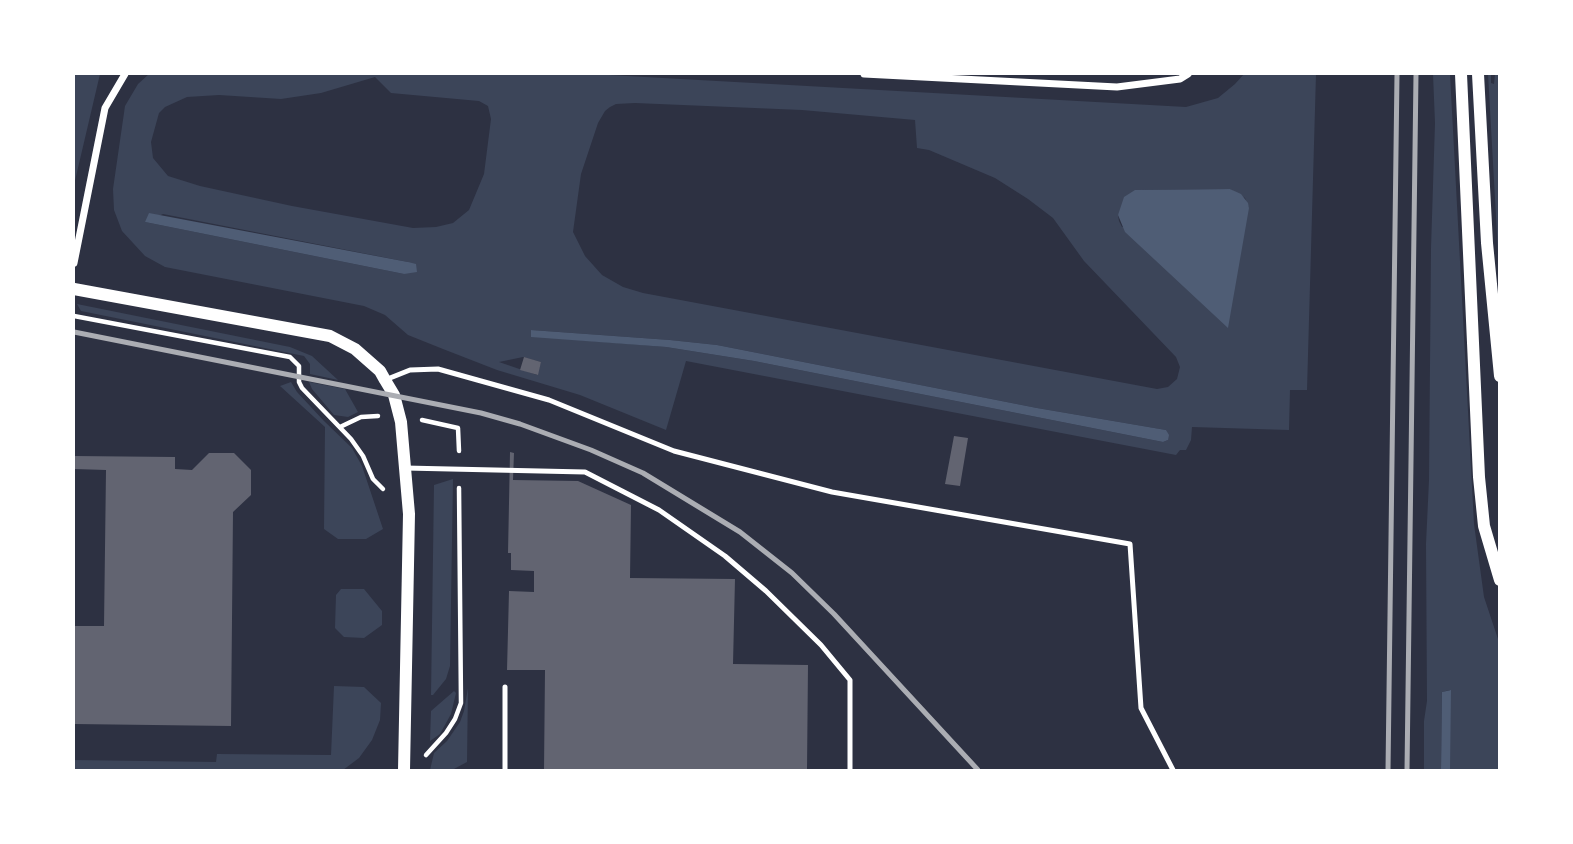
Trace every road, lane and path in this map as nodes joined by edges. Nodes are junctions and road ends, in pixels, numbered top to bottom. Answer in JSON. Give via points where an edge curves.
{"nodes":[{"id":1,"x":125,"y":74,"type":"edge"},
{"id":2,"x":864,"y":74,"type":"edge"},
{"id":3,"x":1188,"y":74,"type":"edge"},
{"id":4,"x":1461,"y":74,"type":"edge"},
{"id":5,"x":1478,"y":74,"type":"edge"},
{"id":6,"x":74,"y":262,"type":"edge"},
{"id":7,"x":74,"y":289,"type":"edge"},
{"id":8,"x":74,"y":316,"type":"edge"},
{"id":9,"x":1500,"y":376,"type":"edge"},
{"id":10,"x":385,"y":380,"type":"junction"},
{"id":11,"x":400,"y":415,"type":"junction"},
{"id":12,"x":340,"y":427,"type":"junction"},
{"id":13,"x":405,"y":468,"type":"junction"},
{"id":14,"x":459,"y":469,"type":"junction"},
{"id":15,"x":409,"y":514,"type":"junction"},
{"id":16,"x":1500,"y":580,"type":"edge"},
{"id":17,"x":505,"y":687,"type":"dead end"},
{"id":18,"x":418,"y":763,"type":"dead end"},
{"id":19,"x":404,"y":771,"type":"edge"},
{"id":20,"x":505,"y":771,"type":"edge"},
{"id":21,"x":850,"y":771,"type":"edge"},
{"id":22,"x":1173,"y":771,"type":"edge"}],
"edges":[{"from":1,"to":6,"type":"street","via":[[105,108]]},
{"from":2,"to":3,"type":"street","via":[[1117,87]]},
{"from":4,"to":16,"type":"street","via":[[1479,477],[1484,526]]},
{"from":5,"to":9,"type":"street"},
{"from":7,"to":10,"type":"street","via":[[330,336],[355,349]]},
{"from":8,"to":12,"type":"path","via":[[290,357],[299,366],[302,388]]},
{"from":10,"to":11,"type":"street"},
{"from":10,"to":22,"type":"lane","via":[[410,370],[438,369],[549,400],[674,452],[819,489],[1130,544],[1141,708]]},
{"from":11,"to":12,"type":"path","via":[[361,417]]},
{"from":11,"to":13,"type":"street"},
{"from":11,"to":14,"type":"path","via":[[458,428]]},
{"from":12,"to":15,"type":"path","via":[[363,456],[373,479]]},
{"from":13,"to":14,"type":"lane"},
{"from":13,"to":15,"type":"street"},
{"from":14,"to":18,"type":"path","via":[[461,703],[446,733]]},
{"from":14,"to":21,"type":"lane","via":[[585,472],[659,510],[725,556],[821,645],[850,680]]},
{"from":15,"to":19,"type":"street"},
{"from":17,"to":20,"type":"lane"}]}
